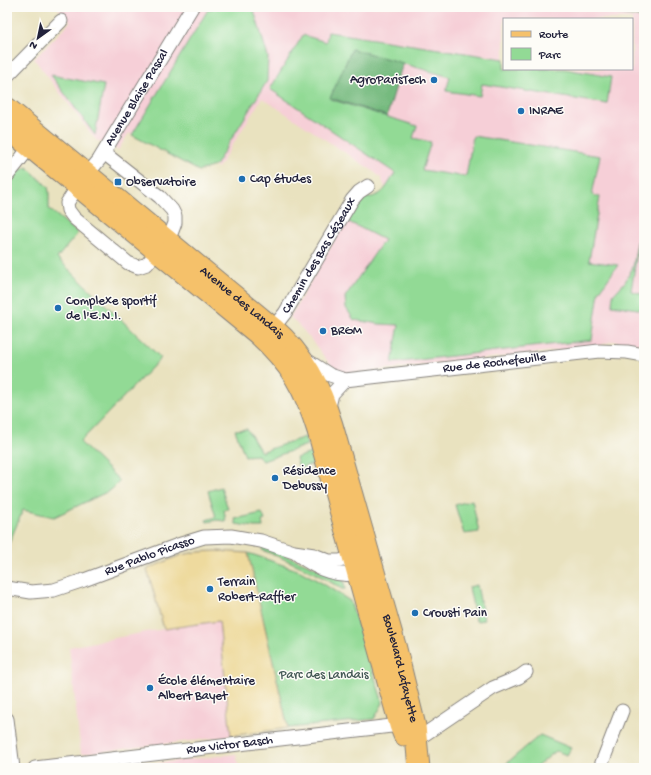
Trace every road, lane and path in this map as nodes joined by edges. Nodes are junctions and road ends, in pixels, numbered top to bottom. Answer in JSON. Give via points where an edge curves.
{"nodes":[{"id":1,"x":192,"y":7,"type":"edge"},
{"id":2,"x":61,"y":21,"type":"dead end"},
{"id":3,"x":7,"y":76,"type":"edge"},
{"id":4,"x":7,"y":108,"type":"edge"},
{"id":5,"x":7,"y":128,"type":"edge"},
{"id":6,"x":30,"y":147,"type":"junction"},
{"id":7,"x":104,"y":153,"type":"junction"},
{"id":8,"x":7,"y":176,"type":"edge"},
{"id":9,"x":83,"y":180,"type":"junction"},
{"id":10,"x":368,"y":186,"type":"dead end"},
{"id":11,"x":162,"y":246,"type":"junction"},
{"id":12,"x":273,"y":328,"type":"junction"},
{"id":13,"x":298,"y":353,"type":"junction"},
{"id":14,"x":644,"y":355,"type":"edge"},
{"id":15,"x":345,"y":380,"type":"junction"},
{"id":16,"x":328,"y":411,"type":"junction"},
{"id":17,"x":362,"y":567,"type":"junction"},
{"id":18,"x":7,"y":588,"type":"edge"},
{"id":19,"x":526,"y":672,"type":"dead end"},
{"id":20,"x":622,"y":711,"type":"dead end"},
{"id":21,"x":7,"y":719,"type":"edge"},
{"id":22,"x":408,"y":731,"type":"junction"},
{"id":23,"x":78,"y":766,"type":"edge"},
{"id":24,"x":13,"y":768,"type":"edge"},
{"id":25,"x":35,"y":768,"type":"edge"},
{"id":26,"x":418,"y":768,"type":"edge"},
{"id":27,"x":600,"y":768,"type":"edge"}],
"edges":[{"from":1,"to":7,"type":"street","name":"Avenue Blaise Pascal"},
{"from":2,"to":3,"type":"street"},
{"from":4,"to":9,"type":"main road","name":"Avenue des Landais"},
{"from":5,"to":6,"type":"main road","name":"Avenue des Landais"},
{"from":6,"to":8,"type":"street"},
{"from":6,"to":9,"type":"main road","name":"Avenue des Landais"},
{"from":7,"to":9,"type":"street","name":"Avenue Blaise Pascal"},
{"from":7,"to":11,"type":"street","via":[[160,197],[172,210],[175,223]]},
{"from":9,"to":11,"type":"main road","name":"Avenue des Landais"},
{"from":9,"to":11,"type":"street","name":"Avenue Blaise Pascal","via":[[67,206],[79,223],[134,266],[144,265]]},
{"from":10,"to":12,"type":"street","name":"Chemin des Bas Cézeaux","via":[[352,200],[285,313]]},
{"from":11,"to":12,"type":"main road","name":"Avenue des Landais"},
{"from":11,"to":17,"type":"main road","name":"Avenue des Landais","via":[[266,342],[283,359],[296,378],[311,409]]},
{"from":12,"to":13,"type":"main road","name":"Avenue des Landais"},
{"from":13,"to":15,"type":"street","name":"Rue de Rochefeuille","via":[[330,375]]},
{"from":13,"to":16,"type":"main road","name":"Avenue des Landais","via":[[316,382]]},
{"from":14,"to":15,"type":"street","name":"Rue de Rochefeuille","via":[[599,351]]},
{"from":15,"to":16,"type":"street","via":[[332,394]]},
{"from":16,"to":17,"type":"main road","name":"Avenue des Landais"},
{"from":17,"to":18,"type":"street","name":"Rue Pablo Picasso","via":[[350,575],[330,573],[294,552],[254,539],[215,536],[178,544],[54,590],[31,592]]},
{"from":17,"to":22,"type":"main road","name":"Boulevard Lafayette"},
{"from":19,"to":22,"type":"street","name":"Rue Victor Basch","via":[[494,688],[422,736]]},
{"from":20,"to":27,"type":"street"},
{"from":21,"to":24,"type":"street"},
{"from":22,"to":23,"type":"street","name":"Rue Victor Basch"},
{"from":22,"to":26,"type":"main road","name":"Boulevard Lafayette"},
{"from":23,"to":25,"type":"street","name":"Rue Victor Basch"}]}
